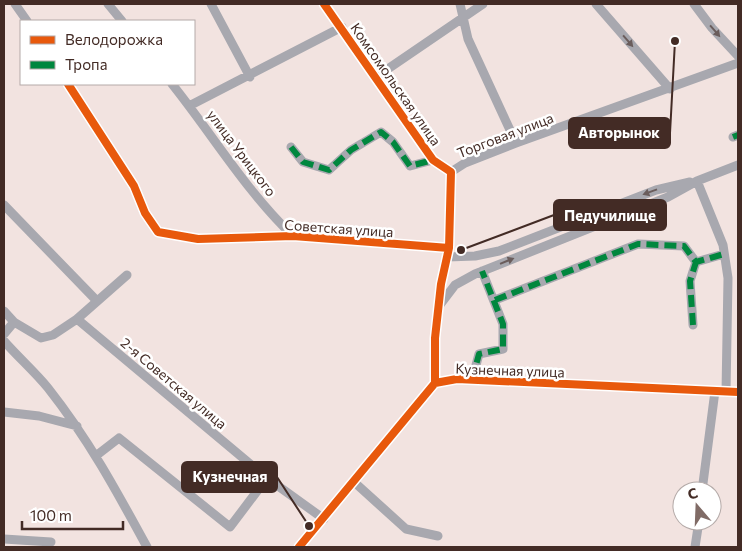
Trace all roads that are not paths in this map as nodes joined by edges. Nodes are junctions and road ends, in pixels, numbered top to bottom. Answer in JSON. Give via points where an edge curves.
{"nodes":[{"id":1,"x":15,"y":4,"type":"edge"},
{"id":2,"x":211,"y":4,"type":"edge"},
{"id":3,"x":324,"y":4,"type":"edge"},
{"id":4,"x":460,"y":4,"type":"edge"},
{"id":5,"x":483,"y":4,"type":"edge"},
{"id":6,"x":596,"y":4,"type":"edge"},
{"id":7,"x":694,"y":4,"type":"edge"},
{"id":8,"x":112,"y":5,"type":"edge"},
{"id":9,"x":463,"y":18,"type":"junction"},
{"id":10,"x":26,"y":20,"type":"edge"},
{"id":11,"x":121,"y":20,"type":"edge"},
{"id":12,"x":342,"y":27,"type":"junction"},
{"id":13,"x":738,"y":56,"type":"edge"},
{"id":14,"x":738,"y":63,"type":"edge"},
{"id":15,"x":250,"y":77,"type":"junction"},
{"id":16,"x":376,"y":77,"type":"junction"},
{"id":17,"x":69,"y":85,"type":"edge"},
{"id":18,"x":173,"y":85,"type":"edge"},
{"id":19,"x":670,"y":89,"type":"junction"},
{"id":20,"x":190,"y":106,"type":"junction"},
{"id":21,"x":516,"y":143,"type":"junction"},
{"id":22,"x":291,"y":147,"type":"dead end"},
{"id":23,"x":433,"y":160,"type":"junction"},
{"id":24,"x":738,"y":165,"type":"edge"},
{"id":25,"x":451,"y":172,"type":"junction"},
{"id":26,"x":697,"y":181,"type":"junction"},
{"id":27,"x":4,"y":205,"type":"edge"},
{"id":28,"x":293,"y":236,"type":"junction"},
{"id":29,"x":448,"y":253,"type":"junction"},
{"id":30,"x":724,"y":254,"type":"junction"},
{"id":31,"x":696,"y":262,"type":"junction"},
{"id":32,"x":482,"y":271,"type":"junction"},
{"id":33,"x":127,"y":275,"type":"dead end"},
{"id":34,"x":96,"y":300,"type":"junction"},
{"id":35,"x":495,"y":300,"type":"junction"},
{"id":36,"x":439,"y":306,"type":"junction"},
{"id":37,"x":4,"y":311,"type":"edge"},
{"id":38,"x":77,"y":319,"type":"junction"},
{"id":39,"x":14,"y":322,"type":"junction"},
{"id":40,"x":693,"y":325,"type":"dead end"},
{"id":41,"x":4,"y":334,"type":"edge"},
{"id":42,"x":4,"y":341,"type":"edge"},
{"id":43,"x":472,"y":380,"type":"junction"},
{"id":44,"x":435,"y":383,"type":"junction"},
{"id":45,"x":715,"y":391,"type":"junction"},
{"id":46,"x":726,"y":392,"type":"junction"},
{"id":47,"x":738,"y":392,"type":"edge"},
{"id":48,"x":4,"y":412,"type":"edge"},
{"id":49,"x":77,"y":426,"type":"junction"},
{"id":50,"x":97,"y":455,"type":"junction"},
{"id":51,"x":267,"y":478,"type":"junction"},
{"id":52,"x":353,"y":481,"type":"junction"},
{"id":53,"x":703,"y":481,"type":"edge"},
{"id":54,"x":324,"y":519,"type":"junction"},
{"id":55,"x":697,"y":531,"type":"edge"},
{"id":56,"x":438,"y":536,"type":"dead end"},
{"id":57,"x":4,"y":539,"type":"edge"},
{"id":58,"x":51,"y":542,"type":"dead end"},
{"id":59,"x":18,"y":544,"type":"edge"},
{"id":60,"x":147,"y":547,"type":"edge"},
{"id":61,"x":299,"y":547,"type":"edge"},
{"id":62,"x":695,"y":547,"type":"edge"}],
"edges":[{"from":1,"to":10,"type":"street"},
{"from":2,"to":15,"type":"street"},
{"from":3,"to":12,"type":"street","name":"Комсомольская улица"},
{"from":4,"to":9,"type":"street"},
{"from":5,"to":9,"type":"street"},
{"from":6,"to":19,"type":"street","one_way":true},
{"from":7,"to":13,"type":"street","one_way":true},
{"from":8,"to":11,"type":"street"},
{"from":9,"to":16,"type":"street"},
{"from":9,"to":21,"type":"street","via":[[468,38]]},
{"from":12,"to":15,"type":"street"},
{"from":12,"to":16,"type":"street","name":"Комсомольская улица"},
{"from":14,"to":19,"type":"street","name":"Торговая улица"},
{"from":15,"to":20,"type":"street"},
{"from":16,"to":23,"type":"street","name":"Комсомольская улица"},
{"from":17,"to":28,"type":"street","name":"Советская улица","via":[[134,186],[145,213],[158,232],[198,239]]},
{"from":18,"to":20,"type":"street","name":"улица Урицкого"},
{"from":19,"to":21,"type":"street","name":"Торговая улица"},
{"from":20,"to":28,"type":"street","name":"улица Урицкого","via":[[278,222]]},
{"from":21,"to":25,"type":"street","name":"Торговая улица","via":[[464,163]]},
{"from":22,"to":23,"type":"street","via":[[303,162],[329,170],[351,150],[381,132],[393,142],[410,166]]},
{"from":23,"to":25,"type":"street","name":"Комсомольская улица"},
{"from":24,"to":26,"type":"street","name":"Советская улица"},
{"from":25,"to":29,"type":"street"},
{"from":26,"to":29,"type":"street","name":"Советская улица","one_way":true,"via":[[656,190],[498,251],[475,256]]},
{"from":26,"to":30,"type":"street"},
{"from":32,"to":26,"type":"street","name":"Советская улица","one_way":true,"via":[[668,197]]},
{"from":27,"to":34,"type":"street"},
{"from":28,"to":29,"type":"street","name":"Советская улица"},
{"from":29,"to":36,"type":"street"},
{"from":30,"to":31,"type":"street"},
{"from":30,"to":46,"type":"street","via":[[728,278]]},
{"from":31,"to":35,"type":"street","via":[[684,246],[638,244]]},
{"from":31,"to":40,"type":"street","via":[[690,281]]},
{"from":32,"to":35,"type":"street"},
{"from":32,"to":36,"type":"street","name":"Советская улица","via":[[455,285]]},
{"from":33,"to":34,"type":"street"},
{"from":34,"to":38,"type":"street"},
{"from":35,"to":43,"type":"street","via":[[503,324],[503,349],[479,354]]},
{"from":36,"to":44,"type":"street"},
{"from":37,"to":39,"type":"street"},
{"from":38,"to":39,"type":"street","via":[[53,335],[41,338]]},
{"from":38,"to":51,"type":"street","name":"2-я Советская улица"},
{"from":39,"to":41,"type":"street"},
{"from":42,"to":49,"type":"street","via":[[46,386]]},
{"from":43,"to":44,"type":"street","name":"Кузнечная улица"},
{"from":43,"to":45,"type":"street","name":"Кузнечная улица"},
{"from":44,"to":52,"type":"street"},
{"from":45,"to":46,"type":"street","name":"Кузнечная улица"},
{"from":45,"to":53,"type":"street"},
{"from":46,"to":47,"type":"street","name":"Кузнечная улица"},
{"from":48,"to":49,"type":"street","via":[[39,416]]},
{"from":49,"to":50,"type":"street"},
{"from":50,"to":51,"type":"street","via":[[119,438],[230,527]]},
{"from":50,"to":60,"type":"street"},
{"from":51,"to":54,"type":"street","name":"2-я Советская улица"},
{"from":52,"to":54,"type":"street"},
{"from":52,"to":56,"type":"street","via":[[406,529]]},
{"from":54,"to":61,"type":"street"},
{"from":55,"to":62,"type":"street"},
{"from":57,"to":59,"type":"street"},
{"from":58,"to":59,"type":"street"}]}
